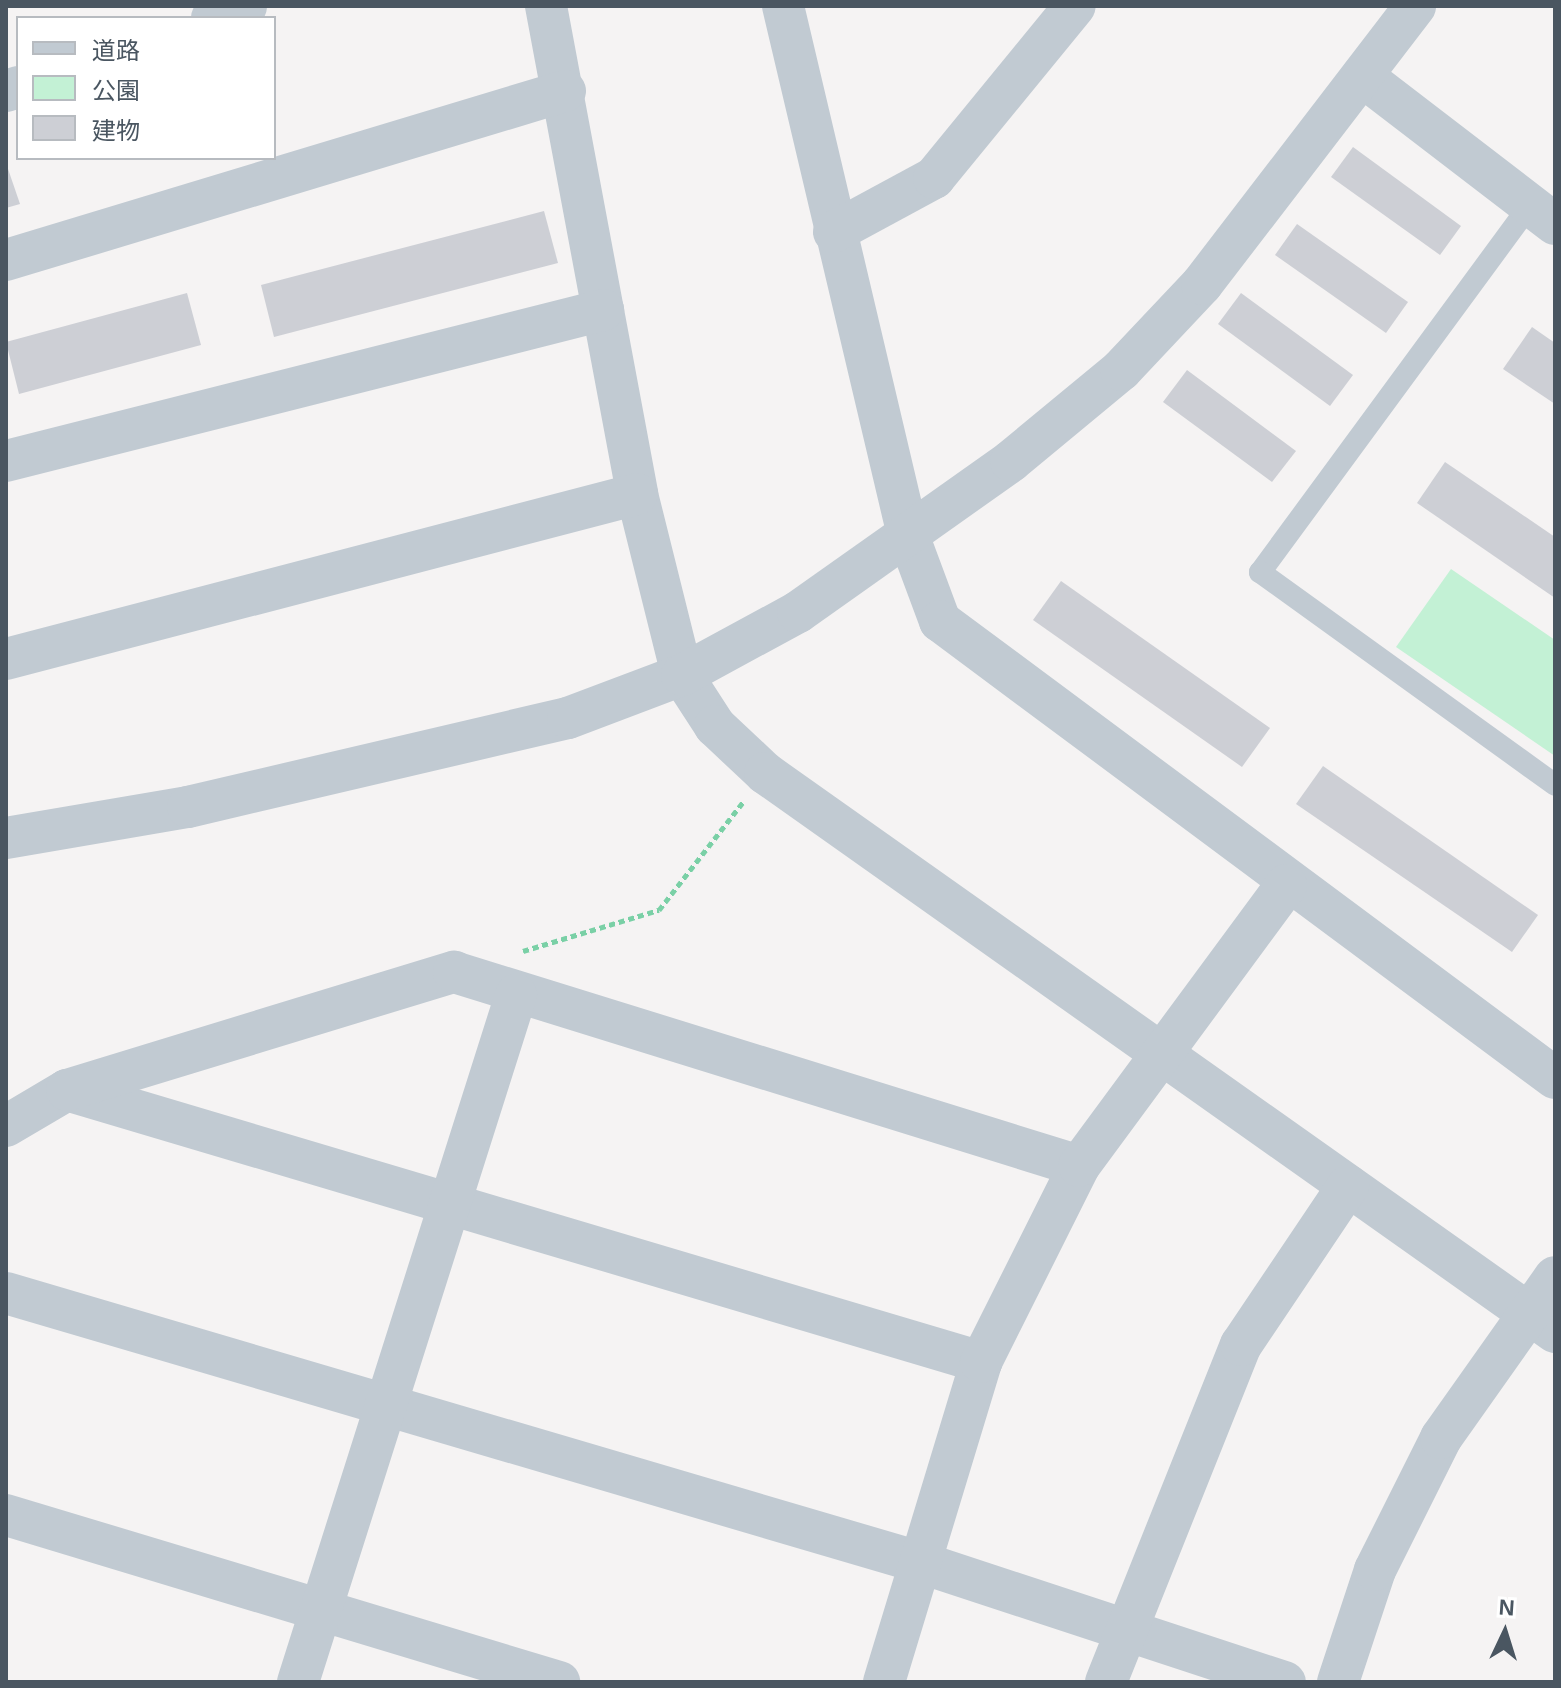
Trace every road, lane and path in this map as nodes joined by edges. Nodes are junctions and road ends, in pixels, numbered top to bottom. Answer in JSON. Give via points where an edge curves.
{"nodes":[{"id":1,"x":246,"y":6,"type":"edge"},
{"id":2,"x":546,"y":6,"type":"edge"},
{"id":3,"x":783,"y":6,"type":"edge"},
{"id":4,"x":1075,"y":6,"type":"edge"},
{"id":5,"x":1415,"y":6,"type":"edge"},
{"id":6,"x":218,"y":16,"type":"edge"},
{"id":7,"x":1362,"y":76,"type":"junction"},
{"id":8,"x":565,"y":91,"type":"junction"},
{"id":9,"x":1542,"y":214,"type":"edge"},
{"id":10,"x":834,"y":232,"type":"junction"},
{"id":11,"x":6,"y":260,"type":"edge"},
{"id":12,"x":603,"y":310,"type":"junction"},
{"id":13,"x":6,"y":461,"type":"edge"},
{"id":14,"x":637,"y":494,"type":"junction"},
{"id":15,"x":908,"y":535,"type":"junction"},
{"id":16,"x":6,"y":659,"type":"edge"},
{"id":17,"x":682,"y":675,"type":"junction"},
{"id":18,"x":765,"y":773,"type":"junction"},
{"id":19,"x":1555,"y":785,"type":"edge"},
{"id":20,"x":6,"y":838,"type":"edge"},
{"id":21,"x":1286,"y":885,"type":"junction"},
{"id":22,"x":512,"y":954,"type":"dead end"},
{"id":23,"x":516,"y":995,"type":"junction"},
{"id":24,"x":1163,"y":1058,"type":"junction"},
{"id":25,"x":1555,"y":1078,"type":"edge"},
{"id":26,"x":67,"y":1090,"type":"junction"},
{"id":27,"x":6,"y":1126,"type":"edge"},
{"id":28,"x":1079,"y":1166,"type":"junction"},
{"id":29,"x":1348,"y":1186,"type":"junction"},
{"id":30,"x":448,"y":1207,"type":"junction"},
{"id":31,"x":1555,"y":1277,"type":"edge"},
{"id":32,"x":6,"y":1293,"type":"edge"},
{"id":33,"x":1541,"y":1322,"type":"edge"},
{"id":34,"x":981,"y":1362,"type":"junction"},
{"id":35,"x":382,"y":1400,"type":"junction"},
{"id":36,"x":6,"y":1515,"type":"edge"},
{"id":37,"x":922,"y":1563,"type":"junction"},
{"id":38,"x":320,"y":1612,"type":"junction"},
{"id":39,"x":1123,"y":1624,"type":"junction"},
{"id":40,"x":298,"y":1682,"type":"edge"},
{"id":41,"x":559,"y":1682,"type":"edge"},
{"id":42,"x":884,"y":1682,"type":"edge"},
{"id":43,"x":1106,"y":1682,"type":"edge"},
{"id":44,"x":1285,"y":1682,"type":"edge"},
{"id":45,"x":1338,"y":1682,"type":"edge"}],
"edges":[{"from":1,"to":6,"type":"street"},
{"from":2,"to":8,"type":"street"},
{"from":3,"to":10,"type":"street"},
{"from":4,"to":10,"type":"street","via":[[934,178]]},
{"from":5,"to":7,"type":"street"},
{"from":7,"to":9,"type":"street"},
{"from":7,"to":15,"type":"street","via":[[1202,284],[1121,370]]},
{"from":8,"to":11,"type":"street"},
{"from":8,"to":12,"type":"street"},
{"from":9,"to":19,"type":"lane","via":[[1260,572]]},
{"from":10,"to":15,"type":"street"},
{"from":12,"to":13,"type":"street"},
{"from":12,"to":14,"type":"street"},
{"from":14,"to":16,"type":"street"},
{"from":14,"to":17,"type":"street"},
{"from":15,"to":17,"type":"street","via":[[798,612]]},
{"from":15,"to":21,"type":"street","via":[[940,621]]},
{"from":17,"to":18,"type":"street","via":[[715,726]]},
{"from":17,"to":20,"type":"street","via":[[568,718],[188,807]]},
{"from":18,"to":22,"type":"path","via":[[659,910]]},
{"from":18,"to":24,"type":"street"},
{"from":21,"to":24,"type":"street"},
{"from":21,"to":25,"type":"street"},
{"from":23,"to":26,"type":"street","via":[[454,972]]},
{"from":23,"to":28,"type":"street"},
{"from":23,"to":30,"type":"street"},
{"from":24,"to":28,"type":"street"},
{"from":24,"to":29,"type":"street"},
{"from":26,"to":27,"type":"street"},
{"from":26,"to":30,"type":"street"},
{"from":28,"to":34,"type":"street"},
{"from":29,"to":33,"type":"street"},
{"from":29,"to":39,"type":"street","via":[[1241,1345]]},
{"from":30,"to":34,"type":"street"},
{"from":30,"to":35,"type":"street"},
{"from":31,"to":33,"type":"street"},
{"from":32,"to":35,"type":"street"},
{"from":33,"to":45,"type":"street","via":[[1441,1438],[1375,1570]]},
{"from":34,"to":37,"type":"street"},
{"from":35,"to":37,"type":"street"},
{"from":35,"to":38,"type":"street"},
{"from":36,"to":38,"type":"street"},
{"from":37,"to":39,"type":"street"},
{"from":37,"to":42,"type":"street"},
{"from":38,"to":40,"type":"street"},
{"from":38,"to":41,"type":"street"},
{"from":39,"to":43,"type":"street"},
{"from":39,"to":44,"type":"street"}]}
